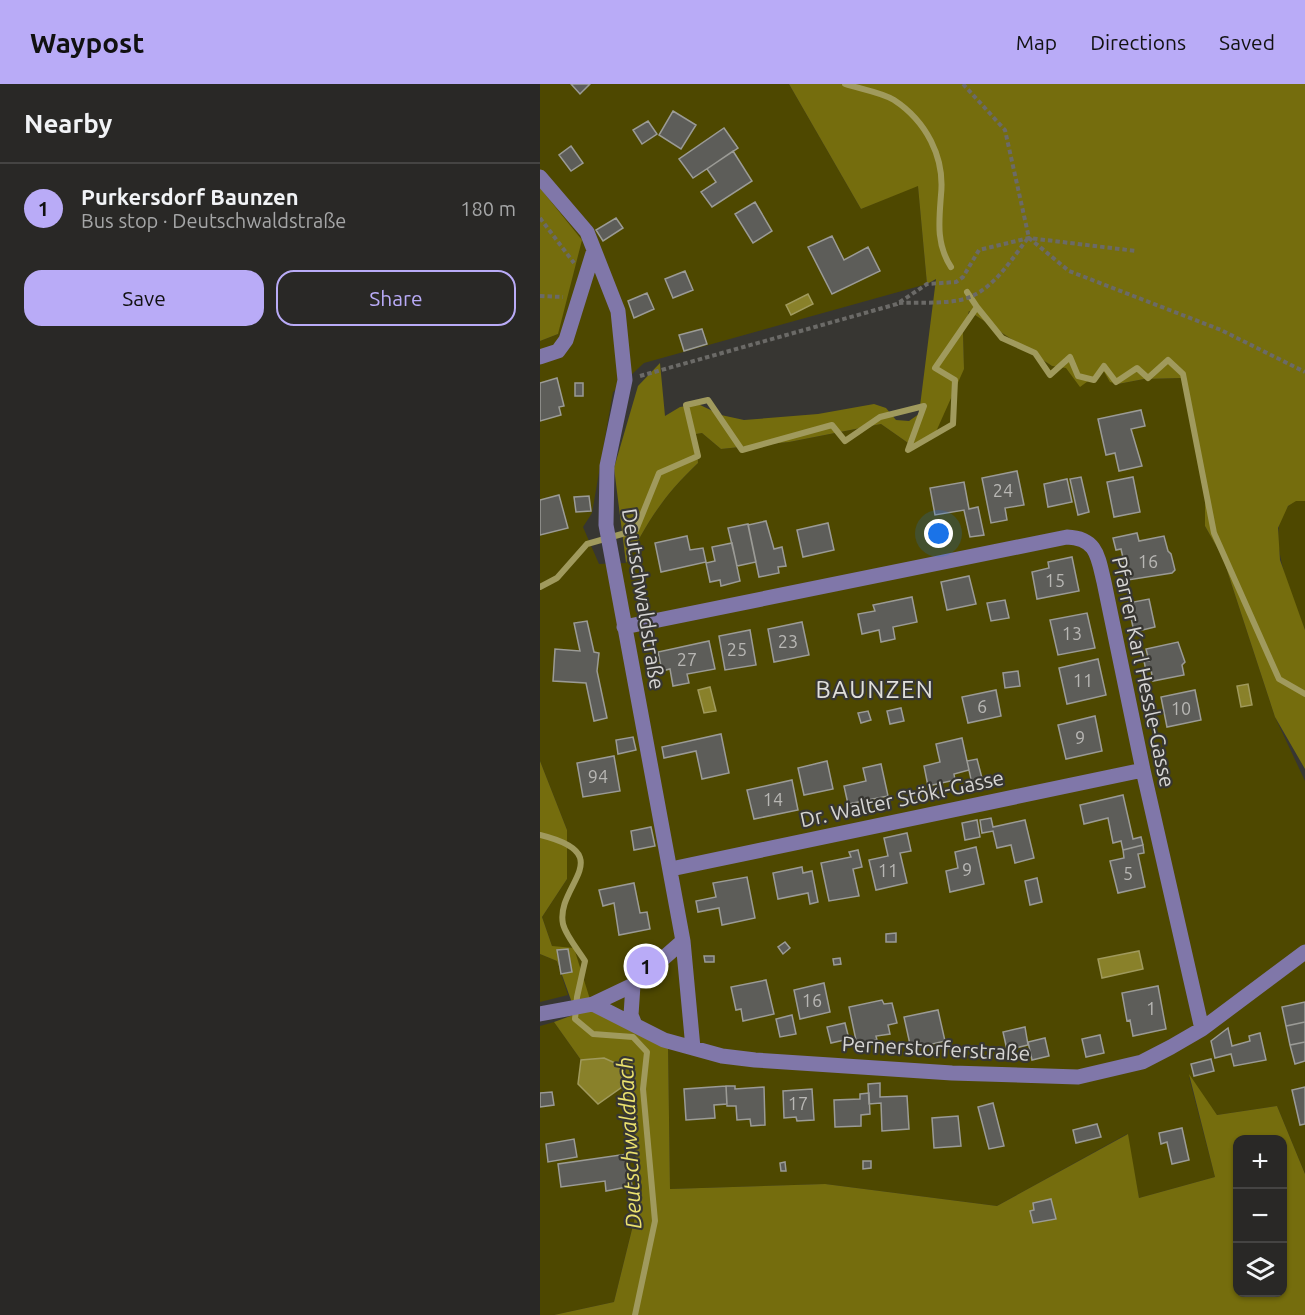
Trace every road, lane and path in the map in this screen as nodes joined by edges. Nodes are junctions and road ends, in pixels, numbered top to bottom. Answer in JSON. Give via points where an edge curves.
{"nodes":[{"id":1,"x":963,"y":84,"type":"edge"},
{"id":2,"x":540,"y":177,"type":"edge"},
{"id":3,"x":540,"y":218,"type":"edge"},
{"id":4,"x":1029,"y":238,"type":"junction"},
{"id":5,"x":594,"y":250,"type":"junction"},
{"id":6,"x":1136,"y":251,"type":"dead end"},
{"id":7,"x":586,"y":279,"type":"junction"},
{"id":8,"x":897,"y":304,"type":"junction"},
{"id":9,"x":540,"y":357,"type":"edge"},
{"id":10,"x":1305,"y":372,"type":"edge"},
{"id":11,"x":625,"y":380,"type":"junction"},
{"id":12,"x":624,"y":627,"type":"junction"},
{"id":13,"x":1143,"y":770,"type":"junction"},
{"id":14,"x":670,"y":869,"type":"junction"},
{"id":15,"x":683,"y":941,"type":"junction"},
{"id":16,"x":1305,"y":952,"type":"edge"},
{"id":17,"x":633,"y":985,"type":"junction"},
{"id":18,"x":592,"y":1005,"type":"junction"},
{"id":19,"x":540,"y":1014,"type":"edge"},
{"id":20,"x":635,"y":1025,"type":"junction"},
{"id":21,"x":1202,"y":1029,"type":"junction"},
{"id":22,"x":693,"y":1048,"type":"junction"}],
"edges":[{"from":1,"to":4,"type":"path","via":[[1005,130]]},
{"from":2,"to":5,"type":"street","name":"Deutschwaldstraße","via":[[587,232]]},
{"from":3,"to":7,"type":"path"},
{"from":4,"to":6,"type":"path"},
{"from":4,"to":8,"type":"path","via":[[979,250],[956,282],[927,284]]},
{"from":4,"to":8,"type":"path","via":[[992,283],[974,294],[961,300]]},
{"from":4,"to":10,"type":"path","via":[[1069,271],[1221,330]]},
{"from":5,"to":7,"type":"street"},
{"from":5,"to":11,"type":"street","name":"Deutschwaldstraße","via":[[618,311]]},
{"from":7,"to":9,"type":"street","via":[[566,340],[558,351]]},
{"from":8,"to":11,"type":"path"},
{"from":11,"to":12,"type":"street","name":"Deutschwaldstraße","via":[[607,466],[606,525]]},
{"from":12,"to":13,"type":"street","name":"Pfarrer Karl Hessle-Gasse","via":[[1080,537],[1091,544],[1098,557]]},
{"from":12,"to":14,"type":"street","name":"Deutschwaldstraße"},
{"from":13,"to":14,"type":"street","name":"Dr. Walter Stökl-Gasse"},
{"from":13,"to":21,"type":"street","name":"Pfarrer Karl Hessle-Gasse"},
{"from":14,"to":15,"type":"street","name":"Deutschwaldstraße"},
{"from":15,"to":17,"type":"street"},
{"from":15,"to":22,"type":"street","name":"Deutschwaldstraße"},
{"from":16,"to":21,"type":"street","name":"Pernerstorferstraße"},
{"from":17,"to":18,"type":"street"},
{"from":17,"to":20,"type":"street","via":[[631,1015]]},
{"from":18,"to":19,"type":"street"},
{"from":18,"to":20,"type":"street","name":"Pernerstorferstraße"},
{"from":20,"to":22,"type":"street","name":"Pernerstorferstraße","via":[[664,1040]]},
{"from":21,"to":22,"type":"street","name":"Pernerstorferstraße","via":[[1142,1062],[1078,1077],[755,1060]]}]}
